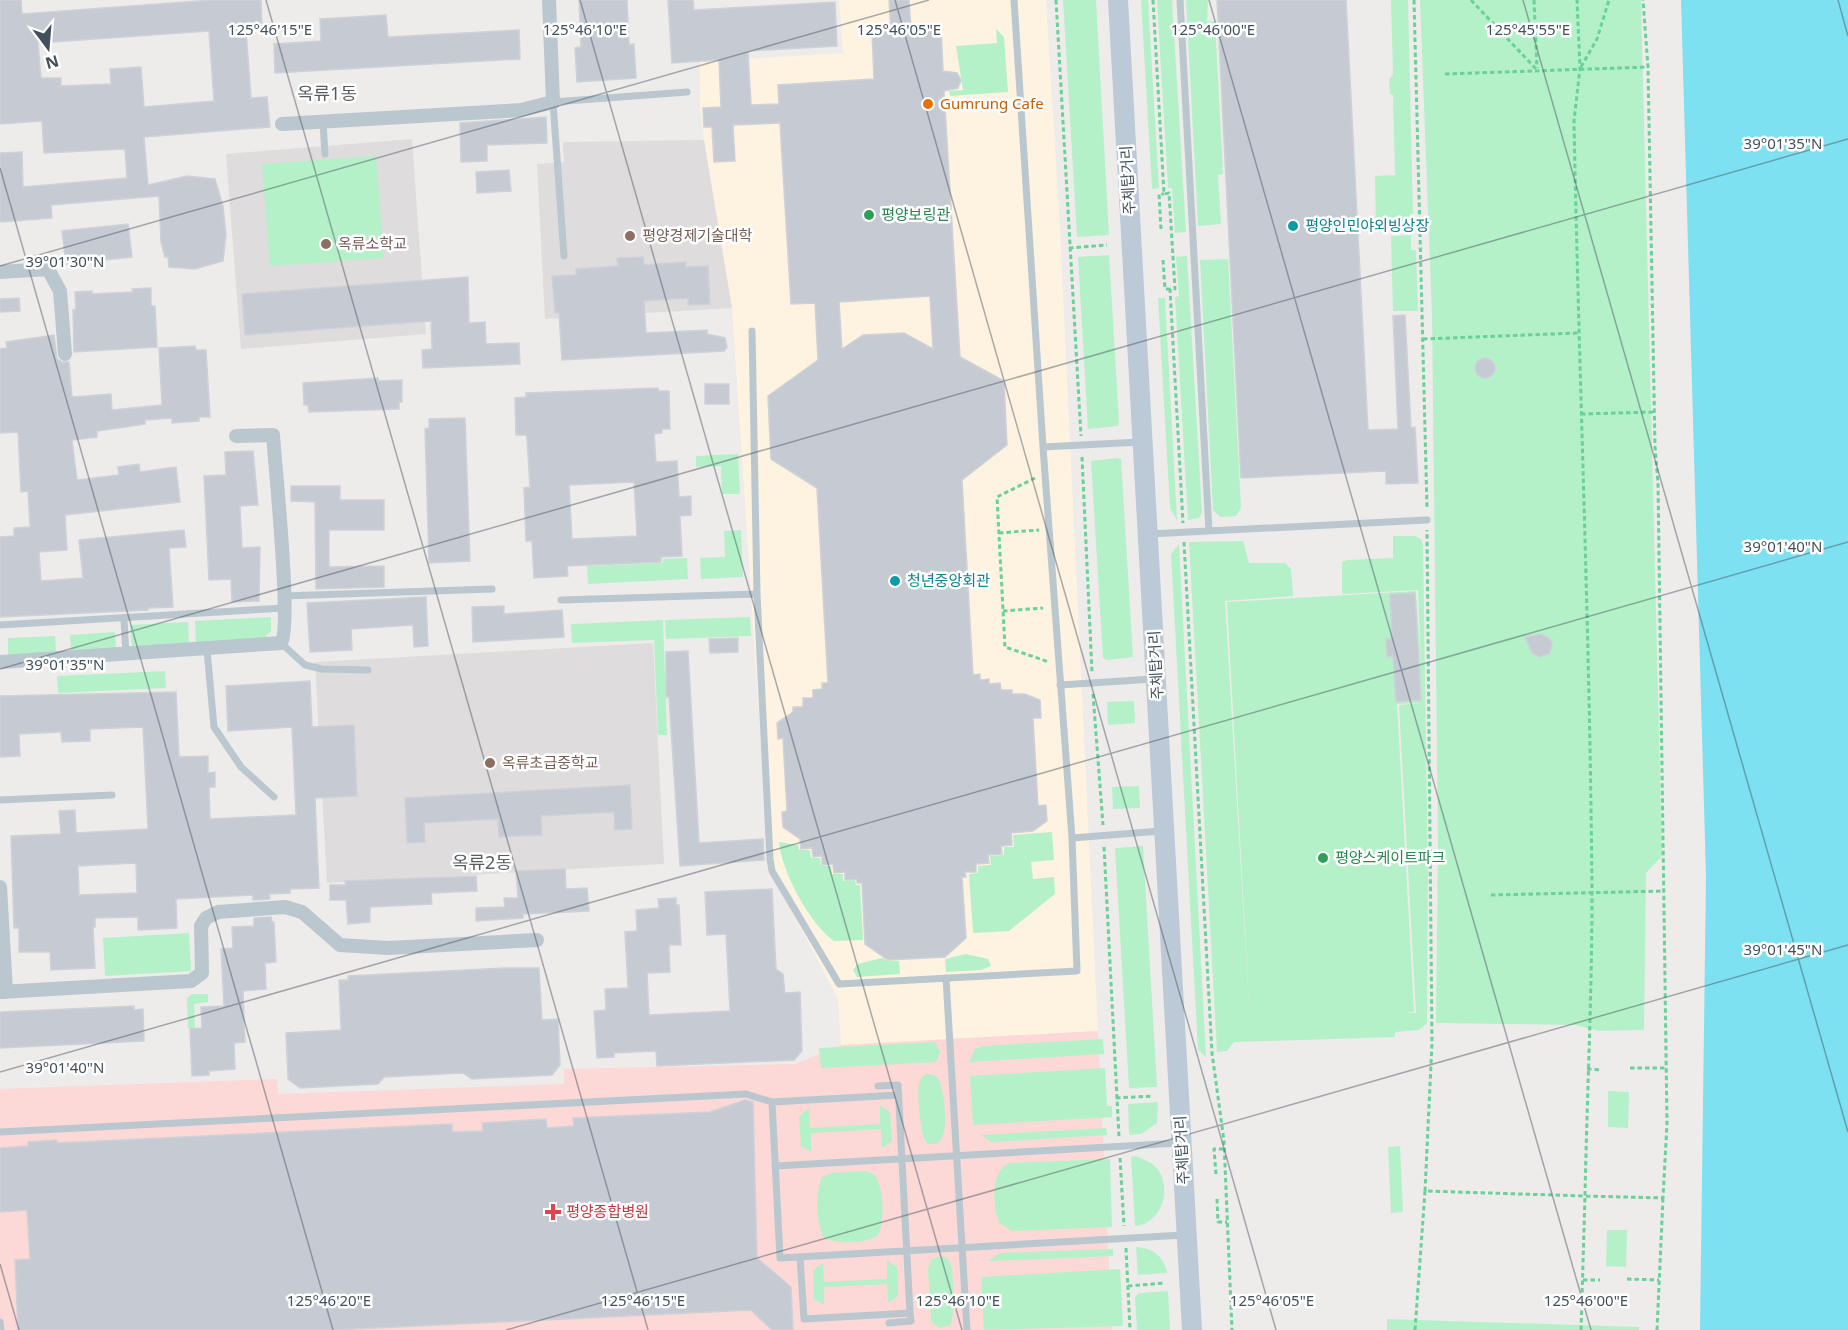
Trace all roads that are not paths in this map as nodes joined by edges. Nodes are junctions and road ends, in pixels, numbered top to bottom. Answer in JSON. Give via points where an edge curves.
{"nodes":[{"id":1,"x":549,"y":0,"type":"edge"},
{"id":2,"x":1014,"y":0,"type":"edge"},
{"id":3,"x":1118,"y":0,"type":"edge"},
{"id":4,"x":1180,"y":0,"type":"edge"},
{"id":5,"x":687,"y":92,"type":"dead end"},
{"id":6,"x":553,"y":102,"type":"junction"},
{"id":7,"x":323,"y":122,"type":"junction"},
{"id":8,"x":282,"y":124,"type":"dead end"},
{"id":9,"x":325,"y":154,"type":"dead end"},
{"id":10,"x":564,"y":256,"type":"dead end"},
{"id":11,"x":0,"y":272,"type":"edge"},
{"id":12,"x":752,"y":331,"type":"dead end"},
{"id":13,"x":65,"y":354,"type":"dead end"},
{"id":14,"x":236,"y":436,"type":"dead end"},
{"id":15,"x":1143,"y":442,"type":"junction"},
{"id":16,"x":1043,"y":447,"type":"junction"},
{"id":17,"x":1427,"y":520,"type":"road end"},
{"id":18,"x":1209,"y":531,"type":"junction"},
{"id":19,"x":1149,"y":534,"type":"junction"},
{"id":20,"x":492,"y":590,"type":"dead end"},
{"id":21,"x":757,"y":594,"type":"junction"},
{"id":22,"x":561,"y":600,"type":"dead end"},
{"id":23,"x":283,"y":602,"type":"junction"},
{"id":24,"x":124,"y":619,"type":"junction"},
{"id":25,"x":0,"y":625,"type":"edge"},
{"id":26,"x":280,"y":643,"type":"junction"},
{"id":27,"x":207,"y":650,"type":"junction"},
{"id":28,"x":126,"y":655,"type":"junction"},
{"id":29,"x":0,"y":662,"type":"edge"},
{"id":30,"x":368,"y":670,"type":"dead end"},
{"id":31,"x":1156,"y":679,"type":"junction"},
{"id":32,"x":1060,"y":685,"type":"junction"},
{"id":33,"x":112,"y":795,"type":"dead end"},
{"id":34,"x":274,"y":796,"type":"dead end"},
{"id":35,"x":0,"y":800,"type":"edge"},
{"id":36,"x":1165,"y":831,"type":"junction"},
{"id":37,"x":1072,"y":838,"type":"junction"},
{"id":38,"x":0,"y":887,"type":"edge"},
{"id":39,"x":537,"y":940,"type":"dead end"},
{"id":40,"x":946,"y":978,"type":"junction"},
{"id":41,"x":3,"y":992,"type":"edge"},
{"id":42,"x":878,"y":1086,"type":"dead end"},
{"id":43,"x":899,"y":1095,"type":"junction"},
{"id":44,"x":772,"y":1102,"type":"junction"},
{"id":45,"x":0,"y":1132,"type":"edge"},
{"id":46,"x":1182,"y":1142,"type":"junction"},
{"id":47,"x":956,"y":1155,"type":"junction"},
{"id":48,"x":902,"y":1158,"type":"junction"},
{"id":49,"x":775,"y":1166,"type":"junction"},
{"id":50,"x":1187,"y":1234,"type":"junction"},
{"id":51,"x":962,"y":1247,"type":"junction"},
{"id":52,"x":907,"y":1250,"type":"junction"},
{"id":53,"x":800,"y":1257,"type":"junction"},
{"id":54,"x":910,"y":1313,"type":"junction"},
{"id":55,"x":0,"y":1322,"type":"edge"},
{"id":56,"x":889,"y":1323,"type":"dead end"},
{"id":57,"x":1,"y":1330,"type":"edge"},
{"id":58,"x":967,"y":1330,"type":"edge"},
{"id":59,"x":1192,"y":1330,"type":"edge"}],
"edges":[{"from":1,"to":6,"type":"street"},
{"from":2,"to":16,"type":"lane"},
{"from":3,"to":15,"type":"main road","name":"주체탑거리"},
{"from":4,"to":18,"type":"lane"},
{"from":5,"to":6,"type":"lane"},
{"from":6,"to":7,"type":"street","via":[[521,110]]},
{"from":6,"to":10,"type":"lane"},
{"from":7,"to":8,"type":"street"},
{"from":7,"to":9,"type":"lane"},
{"from":11,"to":13,"type":"street","via":[[48,269],[60,291]]},
{"from":12,"to":21,"type":"lane"},
{"from":14,"to":23,"type":"street","via":[[273,435]]},
{"from":15,"to":16,"type":"lane"},
{"from":15,"to":19,"type":"main road","name":"주체탑거리"},
{"from":16,"to":32,"type":"lane"},
{"from":17,"to":18,"type":"lane"},
{"from":18,"to":19,"type":"lane"},
{"from":19,"to":31,"type":"main road","name":"주체탑거리"},
{"from":20,"to":23,"type":"lane"},
{"from":21,"to":22,"type":"lane"},
{"from":21,"to":40,"type":"lane","via":[[772,870],[839,984]]},
{"from":23,"to":24,"type":"lane"},
{"from":23,"to":26,"type":"street","via":[[284,638]]},
{"from":24,"to":25,"type":"lane"},
{"from":24,"to":28,"type":"lane"},
{"from":26,"to":27,"type":"street"},
{"from":26,"to":30,"type":"lane","via":[[305,665]]},
{"from":27,"to":28,"type":"street"},
{"from":27,"to":34,"type":"lane","via":[[214,728],[241,767]]},
{"from":28,"to":29,"type":"street"},
{"from":31,"to":32,"type":"lane"},
{"from":31,"to":36,"type":"main road","name":"주체탑거리"},
{"from":32,"to":37,"type":"lane"},
{"from":33,"to":35,"type":"lane"},
{"from":36,"to":37,"type":"lane"},
{"from":36,"to":46,"type":"main road","name":"주체탑거리"},
{"from":37,"to":40,"type":"lane","via":[[1077,971]]},
{"from":38,"to":41,"type":"street"},
{"from":39,"to":41,"type":"street","via":[[388,948],[340,945],[302,912],[285,907],[218,912],[201,926],[202,973],[191,981]]},
{"from":40,"to":47,"type":"lane"},
{"from":42,"to":43,"type":"lane","via":[[898,1085]]},
{"from":43,"to":44,"type":"lane"},
{"from":43,"to":48,"type":"lane"},
{"from":44,"to":45,"type":"lane","via":[[746,1094]]},
{"from":44,"to":49,"type":"lane"},
{"from":46,"to":47,"type":"lane"},
{"from":46,"to":50,"type":"main road","name":"주체탑거리"},
{"from":47,"to":48,"type":"lane"},
{"from":47,"to":51,"type":"lane"},
{"from":48,"to":49,"type":"lane"},
{"from":48,"to":52,"type":"lane"},
{"from":49,"to":53,"type":"lane","via":[[780,1258]]},
{"from":50,"to":51,"type":"lane"},
{"from":50,"to":59,"type":"main road","name":"주체탑거리"},
{"from":51,"to":52,"type":"lane"},
{"from":51,"to":58,"type":"lane"},
{"from":52,"to":53,"type":"lane"},
{"from":52,"to":54,"type":"lane"},
{"from":53,"to":54,"type":"lane","via":[[804,1319]]},
{"from":54,"to":56,"type":"lane","via":[[910,1321]]},
{"from":55,"to":57,"type":"lane"}]}
